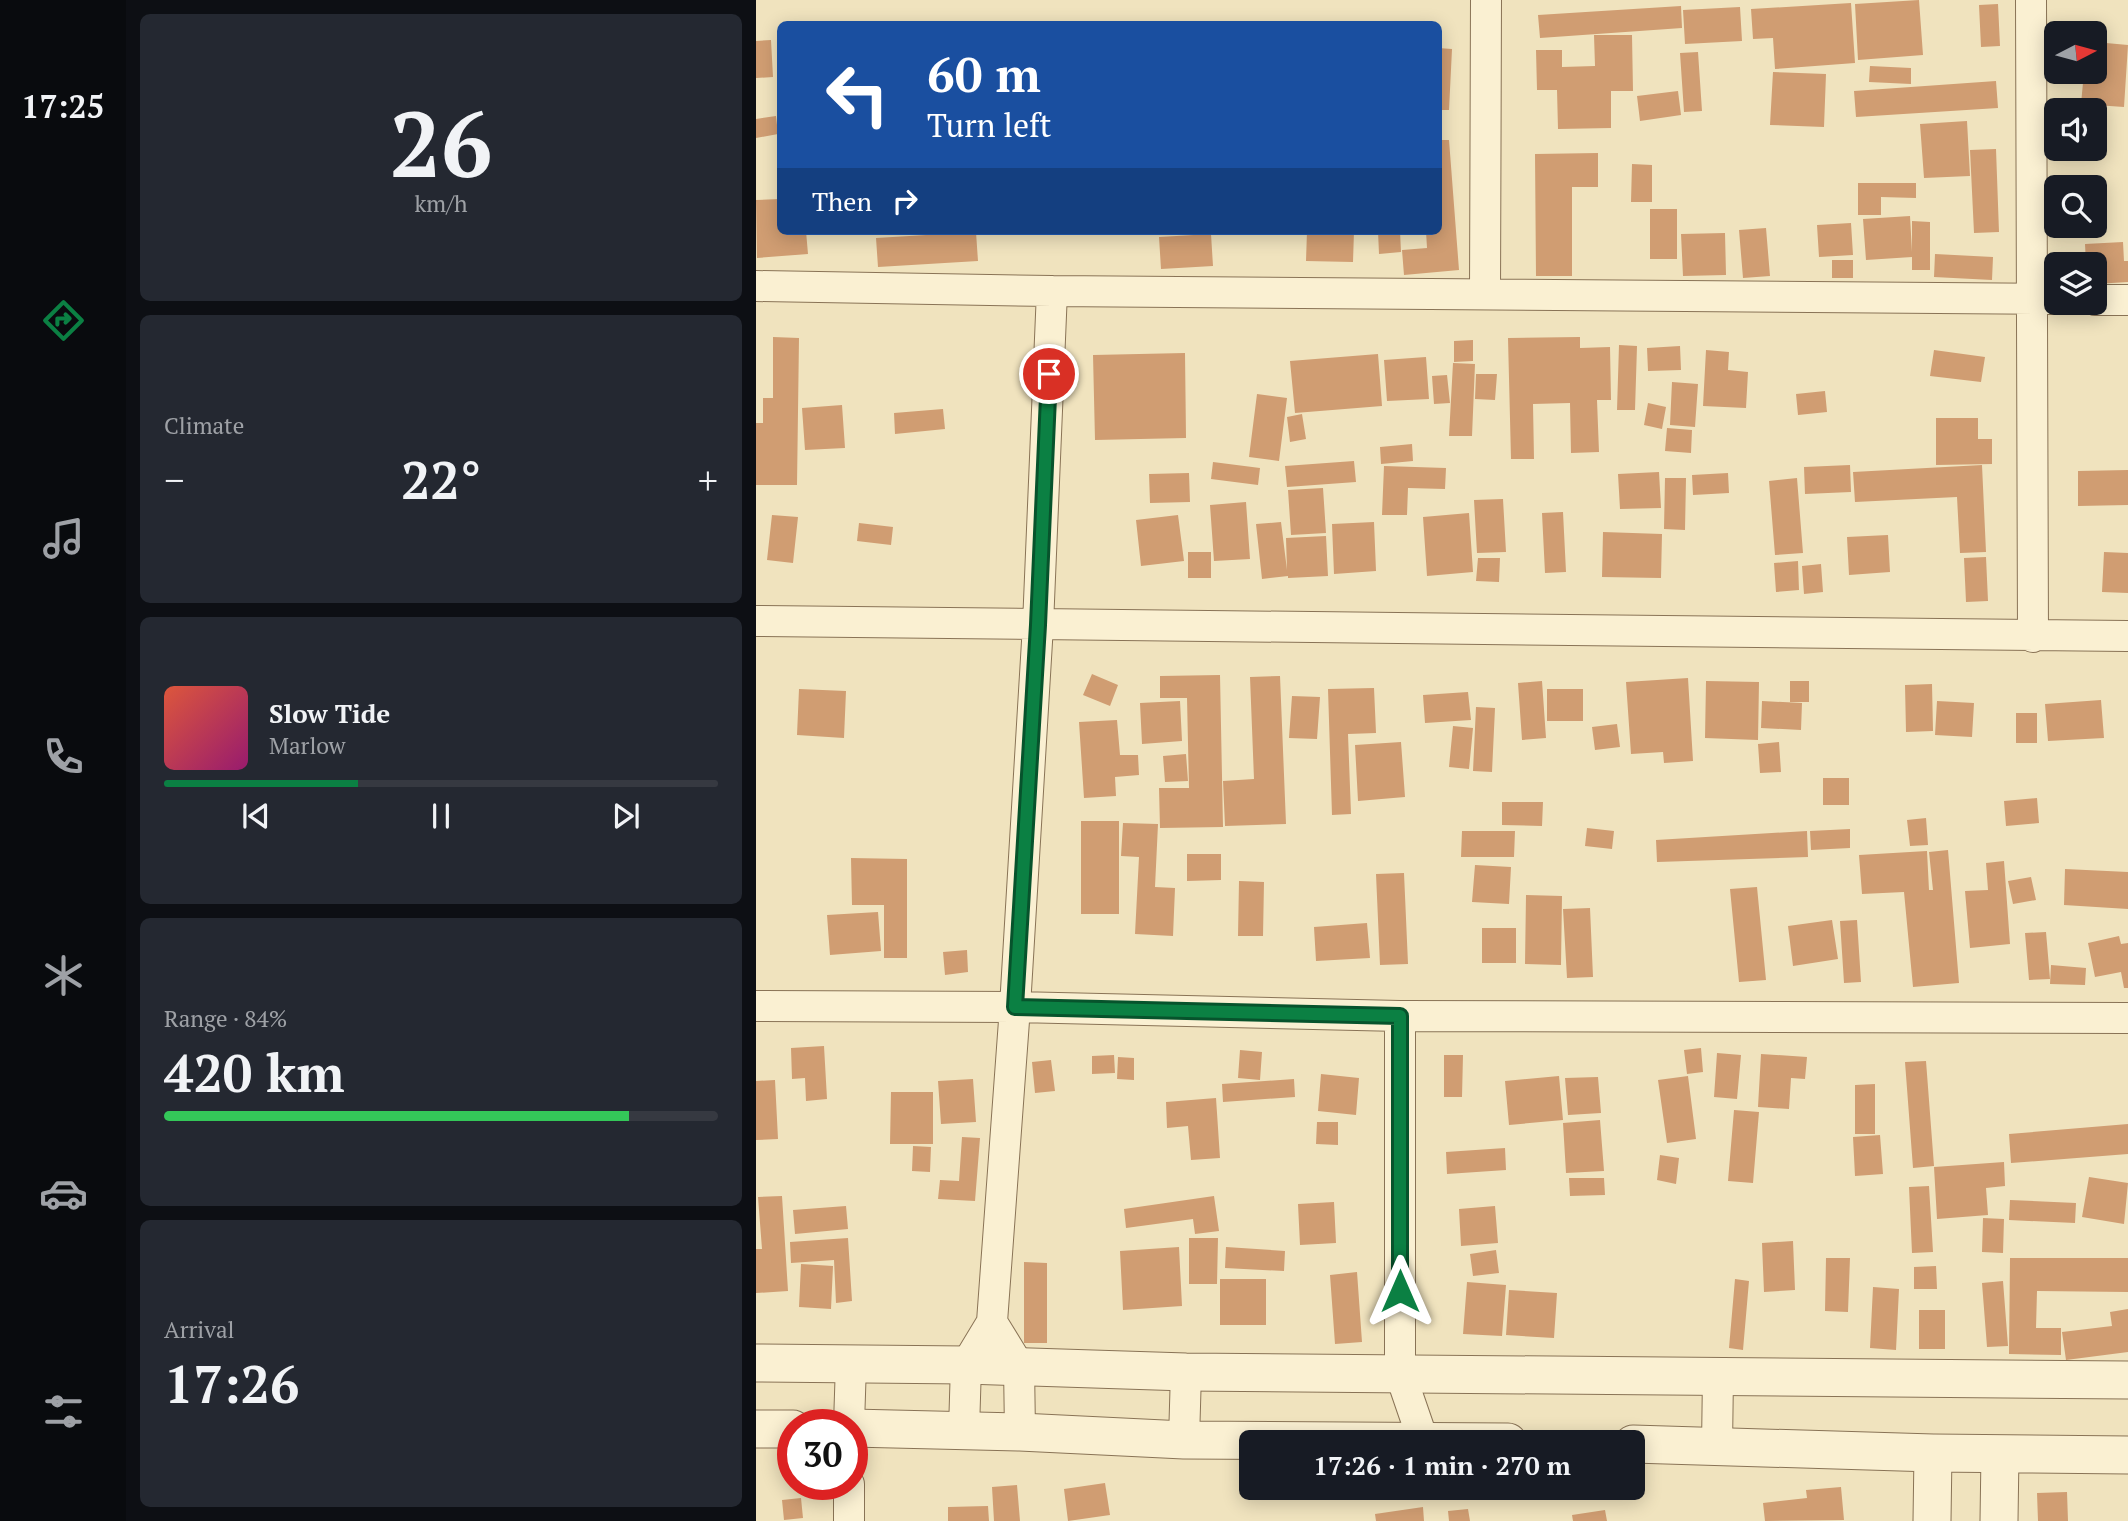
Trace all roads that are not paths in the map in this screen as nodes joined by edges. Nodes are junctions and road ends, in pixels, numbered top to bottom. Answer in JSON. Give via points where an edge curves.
{"nodes":[{"id":1,"x":1486,"y":0,"type":"edge"},
{"id":2,"x":2031,"y":0,"type":"edge"},
{"id":3,"x":756,"y":286,"type":"edge"},
{"id":4,"x":1052,"y":291,"type":"junction"},
{"id":5,"x":1485,"y":294,"type":"junction"},
{"id":6,"x":2043,"y":299,"type":"edge"},
{"id":7,"x":2107,"y":300,"type":"edge"},
{"id":8,"x":2128,"y":300,"type":"edge"},
{"id":9,"x":756,"y":621,"type":"edge"},
{"id":10,"x":1038,"y":625,"type":"junction"},
{"id":11,"x":2128,"y":636,"type":"edge"},
{"id":12,"x":2033,"y":637,"type":"junction"},
{"id":13,"x":756,"y":1006,"type":"edge"},
{"id":14,"x":1015,"y":1007,"type":"junction"},
{"id":15,"x":1400,"y":1016,"type":"junction"},
{"id":16,"x":2128,"y":1018,"type":"edge"},
{"id":17,"x":992,"y":1322,"type":"junction"},
{"id":18,"x":756,"y":1363,"type":"edge"},
{"id":19,"x":851,"y":1364,"type":"junction"},
{"id":20,"x":966,"y":1365,"type":"junction"},
{"id":21,"x":1019,"y":1366,"type":"junction"},
{"id":22,"x":1186,"y":1372,"type":"junction"},
{"id":23,"x":1401,"y":1373,"type":"junction"},
{"id":24,"x":1718,"y":1375,"type":"junction"},
{"id":25,"x":2128,"y":1380,"type":"edge"},
{"id":26,"x":851,"y":1409,"type":"edge"},
{"id":27,"x":868,"y":1427,"type":"edge"},
{"id":28,"x":756,"y":1429,"type":"edge"},
{"id":29,"x":777,"y":1429,"type":"edge"},
{"id":30,"x":964,"y":1430,"type":"junction"},
{"id":31,"x":1420,"y":1430,"type":"edge"},
{"id":32,"x":1020,"y":1432,"type":"junction"},
{"id":33,"x":1184,"y":1440,"type":"junction"},
{"id":34,"x":1239,"y":1440,"type":"edge"},
{"id":35,"x":1645,"y":1444,"type":"edge"},
{"id":36,"x":1717,"y":1446,"type":"junction"},
{"id":37,"x":1933,"y":1453,"type":"junction"},
{"id":38,"x":2000,"y":1454,"type":"junction"},
{"id":39,"x":2128,"y":1455,"type":"edge"},
{"id":40,"x":849,"y":1500,"type":"edge"},
{"id":41,"x":849,"y":1521,"type":"edge"},
{"id":42,"x":1932,"y":1521,"type":"edge"},
{"id":43,"x":1999,"y":1521,"type":"edge"}],
"edges":[{"from":1,"to":5,"type":"street"},
{"from":2,"to":6,"type":"street"},
{"from":3,"to":4,"type":"street"},
{"from":4,"to":5,"type":"street"},
{"from":4,"to":10,"type":"street"},
{"from":5,"to":6,"type":"street"},
{"from":6,"to":12,"type":"street"},
{"from":7,"to":8,"type":"street"},
{"from":9,"to":10,"type":"street"},
{"from":10,"to":12,"type":"street"},
{"from":10,"to":14,"type":"street"},
{"from":11,"to":12,"type":"street"},
{"from":13,"to":14,"type":"street"},
{"from":14,"to":15,"type":"street"},
{"from":14,"to":17,"type":"street"},
{"from":15,"to":16,"type":"street"},
{"from":15,"to":23,"type":"street"},
{"from":17,"to":20,"type":"street"},
{"from":17,"to":21,"type":"street"},
{"from":18,"to":19,"type":"street"},
{"from":19,"to":20,"type":"street"},
{"from":19,"to":26,"type":"street"},
{"from":20,"to":21,"type":"street"},
{"from":20,"to":30,"type":"street"},
{"from":21,"to":22,"type":"street"},
{"from":21,"to":32,"type":"street"},
{"from":22,"to":23,"type":"street"},
{"from":22,"to":33,"type":"street"},
{"from":23,"to":24,"type":"street"},
{"from":23,"to":31,"type":"street"},
{"from":24,"to":25,"type":"street"},
{"from":24,"to":36,"type":"street"},
{"from":27,"to":30,"type":"street"},
{"from":28,"to":29,"type":"street"},
{"from":30,"to":32,"type":"street"},
{"from":32,"to":33,"type":"street"},
{"from":33,"to":34,"type":"street"},
{"from":35,"to":36,"type":"street"},
{"from":36,"to":37,"type":"street"},
{"from":37,"to":38,"type":"street"},
{"from":37,"to":42,"type":"street"},
{"from":38,"to":39,"type":"street"},
{"from":38,"to":43,"type":"street"},
{"from":40,"to":41,"type":"street"}]}
